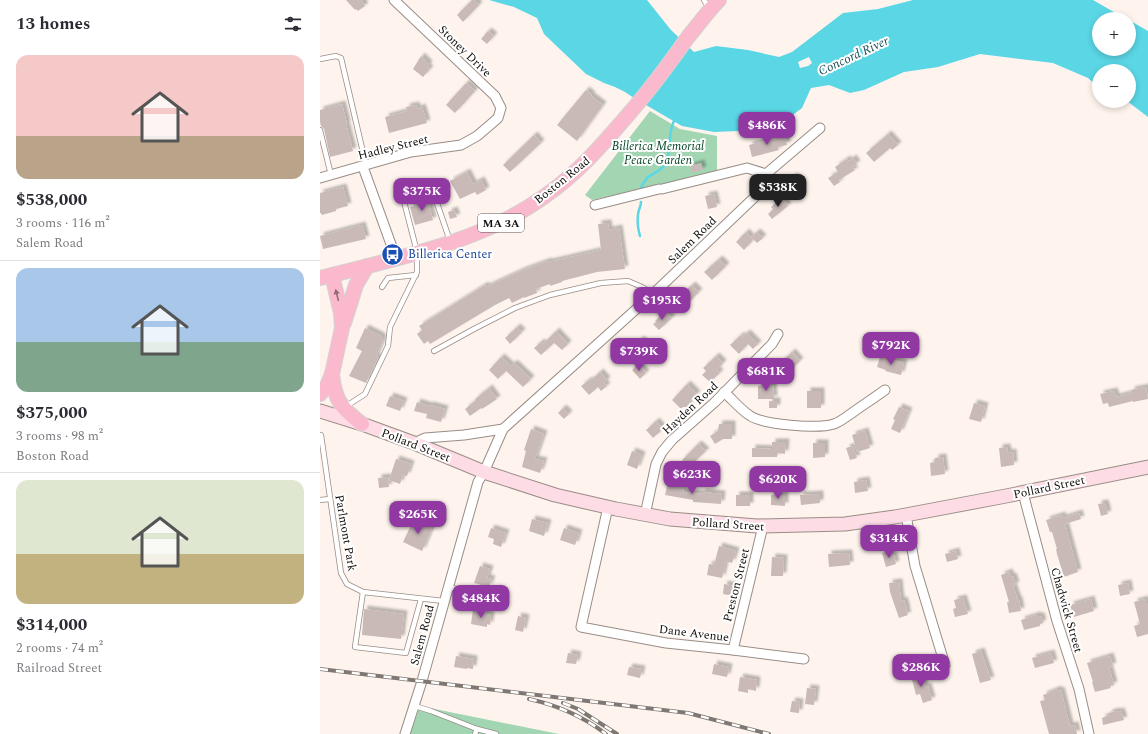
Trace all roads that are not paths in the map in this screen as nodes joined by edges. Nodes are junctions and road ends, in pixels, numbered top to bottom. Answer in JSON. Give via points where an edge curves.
{"nodes":[{"id":1,"x":394,"y":0,"type":"edge"},
{"id":2,"x":711,"y":3,"type":"edge"},
{"id":3,"x":320,"y":59,"type":"edge"},
{"id":4,"x":490,"y":125,"type":"joint"},
{"id":5,"x":820,"y":128,"type":"dead end"},
{"id":6,"x":320,"y":130,"type":"edge"},
{"id":7,"x":365,"y":166,"type":"junction"},
{"id":8,"x":766,"y":174,"type":"junction"},
{"id":9,"x":331,"y":175,"type":"junction"},
{"id":10,"x":320,"y":178,"type":"edge"},
{"id":11,"x":595,"y":205,"type":"dead end"},
{"id":12,"x":450,"y":243,"type":"junction"},
{"id":13,"x":417,"y":252,"type":"junction"},
{"id":14,"x":396,"y":258,"type":"junction"},
{"id":15,"x":367,"y":266,"type":"junction"},
{"id":16,"x":416,"y":275,"type":"junction"},
{"id":17,"x":326,"y":277,"type":"edge"},
{"id":18,"x":382,"y":287,"type":"dead end"},
{"id":19,"x":653,"y":294,"type":"junction"},
{"id":20,"x":342,"y":328,"type":"junction"},
{"id":21,"x":778,"y":334,"type":"dead end"},
{"id":22,"x":434,"y":351,"type":"dead end"},
{"id":23,"x":332,"y":374,"type":"junction"},
{"id":24,"x":885,"y":390,"type":"dead end"},
{"id":25,"x":724,"y":392,"type":"junction"},
{"id":26,"x":320,"y":394,"type":"edge"},
{"id":27,"x":343,"y":408,"type":"junction"},
{"id":28,"x":320,"y":411,"type":"edge"},
{"id":29,"x":362,"y":424,"type":"junction"},
{"id":30,"x":503,"y":429,"type":"junction"},
{"id":31,"x":320,"y":435,"type":"edge"},
{"id":32,"x":414,"y":443,"type":"junction"},
{"id":33,"x":1148,"y":467,"type":"edge"},
{"id":34,"x":484,"y":472,"type":"junction"},
{"id":35,"x":1023,"y":493,"type":"junction"},
{"id":36,"x":330,"y":499,"type":"junction"},
{"id":37,"x":320,"y":500,"type":"edge"},
{"id":38,"x":608,"y":507,"type":"junction"},
{"id":39,"x":645,"y":515,"type":"junction"},
{"id":40,"x":906,"y":515,"type":"junction"},
{"id":41,"x":763,"y":526,"type":"junction"},
{"id":42,"x":448,"y":587,"type":"junction"},
{"id":43,"x":363,"y":592,"type":"junction"},
{"id":44,"x":421,"y":598,"type":"junction"},
{"id":45,"x":444,"y":601,"type":"junction"},
{"id":46,"x":506,"y":601,"type":"dead end"},
{"id":47,"x":733,"y":650,"type":"junction"},
{"id":48,"x":804,"y":660,"type":"dead end"},
{"id":49,"x":945,"y":664,"type":"dead end"},
{"id":50,"x":415,"y":706,"type":"junction"},
{"id":51,"x":476,"y":728,"type":"junction"},
{"id":52,"x":405,"y":734,"type":"edge"},
{"id":53,"x":475,"y":734,"type":"edge"},
{"id":54,"x":496,"y":734,"type":"edge"},
{"id":55,"x":1089,"y":734,"type":"edge"}],
"edges":[{"from":1,"to":4,"type":"street","name":"Stoney Drive","via":[[495,96],[501,108],[498,118]]},
{"from":2,"to":12,"type":"main road","name":"Boston Road","number":"MA 3A","via":[[690,36],[629,115],[564,182],[487,230]]},
{"from":3,"to":7,"type":"lane","via":[[336,56],[341,58]]},
{"from":4,"to":7,"type":"street","name":"Hadley Street","via":[[461,145],[411,152]]},
{"from":5,"to":8,"type":"street","name":"Salem Road"},
{"from":6,"to":9,"type":"lane"},
{"from":7,"to":9,"type":"street","name":"Hadley Street"},
{"from":7,"to":14,"type":"street"},
{"from":8,"to":11,"type":"street","via":[[747,168]]},
{"from":8,"to":19,"type":"street","name":"Salem Road","via":[[760,192]]},
{"from":9,"to":10,"type":"street","name":"Hadley Street"},
{"from":12,"to":13,"type":"main road","name":"Boston Road","number":"MA 3A"},
{"from":12,"to":13,"type":"lane","via":[[430,183],[401,190]]},
{"from":13,"to":14,"type":"main road","name":"Boston Road","number":"MA 3A"},
{"from":13,"to":16,"type":"lane"},
{"from":14,"to":15,"type":"main road","name":"Boston Road","number":"MA 3A"},
{"from":15,"to":17,"type":"main road","name":"Boston Road","number":"MA 3A"},
{"from":15,"to":20,"type":"main road","via":[[356,285]]},
{"from":16,"to":18,"type":"lane","via":[[388,278]]},
{"from":16,"to":27,"type":"lane","via":[[390,327],[388,346],[365,394]]},
{"from":20,"to":17,"type":"main road","one_way":true,"via":[[341,313]]},
{"from":19,"to":22,"type":"lane","via":[[628,282],[601,283],[550,295],[508,312]]},
{"from":19,"to":30,"type":"street","name":"Salem Road"},
{"from":20,"to":23,"type":"main road"},
{"from":21,"to":25,"type":"street","name":"Hayden Road","via":[[772,344]]},
{"from":23,"to":26,"type":"main road"},
{"from":23,"to":27,"type":"main road","via":[[334,389]]},
{"from":24,"to":25,"type":"street","via":[[842,420],[816,426],[777,424],[750,416]]},
{"from":25,"to":39,"type":"street","name":"Hayden Road","via":[[662,452],[656,464]]},
{"from":27,"to":29,"type":"main road"},
{"from":28,"to":29,"type":"main road","name":"Pollard Street"},
{"from":29,"to":32,"type":"main road","name":"Pollard Street"},
{"from":30,"to":32,"type":"street","via":[[424,438]]},
{"from":30,"to":34,"type":"street","name":"Salem Road"},
{"from":31,"to":36,"type":"lane","name":"Parlmont Park"},
{"from":32,"to":34,"type":"main road","name":"Pollard Street"},
{"from":33,"to":35,"type":"main road","name":"Pollard Street"},
{"from":34,"to":38,"type":"main road","name":"Pollard Street","via":[[554,495]]},
{"from":34,"to":42,"type":"street","name":"Salem Road","via":[[478,482]]},
{"from":35,"to":40,"type":"main road","name":"Pollard Street"},
{"from":35,"to":55,"type":"street","name":"Chadwick Street","via":[[1057,621],[1079,689]]},
{"from":36,"to":37,"type":"lane"},
{"from":36,"to":43,"type":"lane","name":"Parlmont Park","via":[[341,573],[347,584]]},
{"from":38,"to":39,"type":"main road","name":"Pollard Street"},
{"from":38,"to":47,"type":"street","name":"Dane Avenue","via":[[581,627],[666,643]]},
{"from":39,"to":41,"type":"main road","name":"Pollard Street"},
{"from":40,"to":41,"type":"main road","name":"Pollard Street","via":[[845,524]]},
{"from":40,"to":49,"type":"street","via":[[915,566]]},
{"from":41,"to":47,"type":"street","name":"Preston Street"},
{"from":42,"to":45,"type":"street","name":"Salem Road"},
{"from":42,"to":46,"type":"lane"},
{"from":43,"to":44,"type":"lane","name":"Parlmont Park"},
{"from":43,"to":44,"type":"lane","via":[[355,647],[406,653]]},
{"from":44,"to":45,"type":"lane","name":"Parlmont Park"},
{"from":45,"to":50,"type":"street","name":"Salem Road"},
{"from":47,"to":48,"type":"street","name":"Dane Avenue"},
{"from":50,"to":51,"type":"lane"},
{"from":50,"to":52,"type":"street","name":"Salem Road"},
{"from":51,"to":53,"type":"lane"},
{"from":51,"to":54,"type":"lane"}]}
